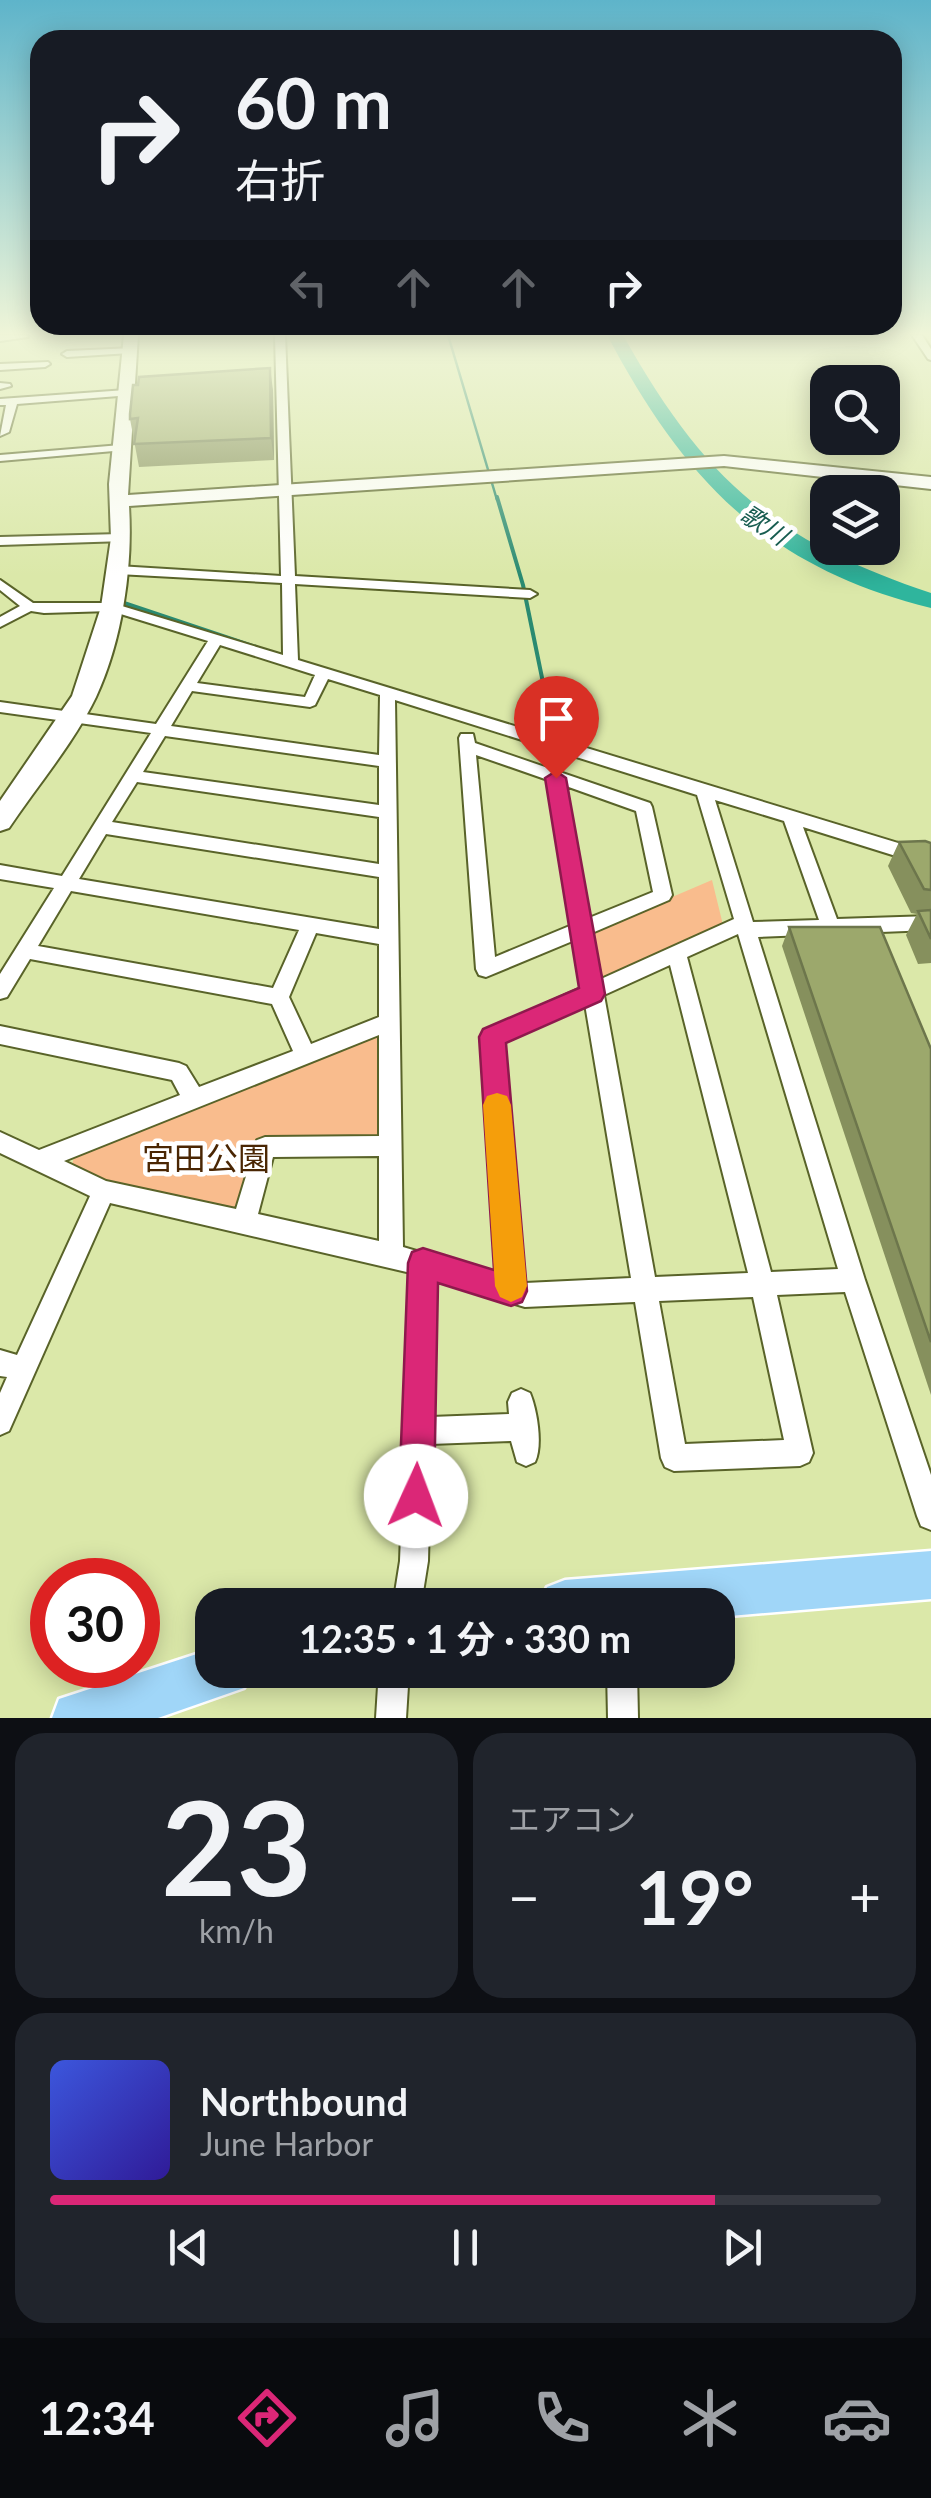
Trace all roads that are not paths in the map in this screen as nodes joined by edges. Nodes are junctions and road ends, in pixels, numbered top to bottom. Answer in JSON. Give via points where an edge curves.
{"nodes":[{"id":1,"x":129,"y":415,"type":"edge"},
{"id":2,"x":282,"y":415,"type":"edge"},
{"id":3,"x":121,"y":448,"type":"junction"},
{"id":4,"x":1,"y":461,"type":"edge"},
{"id":5,"x":931,"y":483,"type":"edge"},
{"id":6,"x":284,"y":490,"type":"junction"},
{"id":7,"x":119,"y":501,"type":"junction"},
{"id":8,"x":121,"y":538,"type":"junction"},
{"id":9,"x":0,"y":540,"type":"edge"},
{"id":10,"x":118,"y":570,"type":"junction"},
{"id":11,"x":288,"y":579,"type":"junction"},
{"id":12,"x":0,"y":584,"type":"edge"},
{"id":13,"x":530,"y":594,"type":"dead end"},
{"id":14,"x":29,"y":606,"type":"junction"},
{"id":15,"x":112,"y":607,"type":"junction"},
{"id":16,"x":0,"y":622,"type":"edge"},
{"id":17,"x":216,"y":640,"type":"junction"},
{"id":18,"x":292,"y":665,"type":"junction"},
{"id":19,"x":323,"y":674,"type":"junction"},
{"id":20,"x":187,"y":686,"type":"junction"},
{"id":21,"x":387,"y":694,"type":"junction"},
{"id":22,"x":0,"y":707,"type":"edge"},
{"id":23,"x":72,"y":718,"type":"junction"},
{"id":24,"x":162,"y":729,"type":"junction"},
{"id":25,"x":388,"y":762,"type":"junction"},
{"id":26,"x":134,"y":776,"type":"junction"},
{"id":27,"x":556,"y":778,"type":"junction"},
{"id":28,"x":704,"y":791,"type":"junction"},
{"id":29,"x":388,"y":812,"type":"junction"},
{"id":30,"x":791,"y":818,"type":"junction"},
{"id":31,"x":0,"y":821,"type":"edge"},
{"id":32,"x":102,"y":826,"type":"junction"},
{"id":33,"x":931,"y":860,"type":"edge"},
{"id":34,"x":0,"y":872,"type":"edge"},
{"id":35,"x":388,"y":872,"type":"junction"},
{"id":36,"x":66,"y":884,"type":"junction"},
{"id":37,"x":931,"y":922,"type":"edge"},
{"id":38,"x":310,"y":926,"type":"junction"},
{"id":39,"x":745,"y":926,"type":"junction"},
{"id":40,"x":830,"y":926,"type":"junction"},
{"id":41,"x":580,"y":931,"type":"junction"},
{"id":42,"x":388,"y":938,"type":"junction"},
{"id":43,"x":25,"y":951,"type":"junction"},
{"id":44,"x":677,"y":954,"type":"junction"},
{"id":45,"x":0,"y":991,"type":"edge"},
{"id":46,"x":592,"y":994,"type":"junction"},
{"id":47,"x":279,"y":997,"type":"junction"},
{"id":48,"x":389,"y":1022,"type":"junction"},
{"id":49,"x":0,"y":1035,"type":"edge"},
{"id":50,"x":305,"y":1054,"type":"junction"},
{"id":51,"x":194,"y":1099,"type":"junction"},
{"id":52,"x":0,"y":1142,"type":"edge"},
{"id":53,"x":388,"y":1146,"type":"junction"},
{"id":54,"x":37,"y":1161,"type":"junction"},
{"id":55,"x":104,"y":1191,"type":"junction"},
{"id":56,"x":244,"y":1223,"type":"junction"},
{"id":57,"x":391,"y":1255,"type":"junction"},
{"id":58,"x":423,"y":1263,"type":"junction"},
{"id":59,"x":853,"y":1280,"type":"junction"},
{"id":60,"x":762,"y":1282,"type":"junction"},
{"id":61,"x":641,"y":1288,"type":"junction"},
{"id":62,"x":511,"y":1291,"type":"junction"},
{"id":63,"x":12,"y":1366,"type":"edge"},
{"id":64,"x":0,"y":1422,"type":"edge"},
{"id":65,"x":523,"y":1427,"type":"dead end"},
{"id":66,"x":418,"y":1431,"type":"junction"},
{"id":67,"x":931,"y":1516,"type":"edge"},
{"id":68,"x":931,"y":1575,"type":"edge"},
{"id":69,"x":410,"y":1588,"type":"edge"},
{"id":70,"x":735,"y":1592,"type":"edge"},
{"id":71,"x":195,"y":1680,"type":"edge"},
{"id":72,"x":393,"y":1688,"type":"edge"},
{"id":73,"x":623,"y":1688,"type":"edge"},
{"id":74,"x":78,"y":1718,"type":"edge"},
{"id":75,"x":392,"y":1718,"type":"edge"},
{"id":76,"x":624,"y":1718,"type":"edge"}],
"edges":[{"from":1,"to":3,"type":"street"},
{"from":2,"to":6,"type":"street"},
{"from":3,"to":4,"type":"street"},
{"from":3,"to":7,"type":"street"},
{"from":5,"to":6,"type":"street","via":[[716,462]]},
{"from":6,"to":7,"type":"street"},
{"from":6,"to":11,"type":"street"},
{"from":7,"to":8,"type":"street"},
{"from":8,"to":9,"type":"street"},
{"from":8,"to":10,"type":"street"},
{"from":10,"to":11,"type":"street"},
{"from":10,"to":15,"type":"street"},
{"from":11,"to":13,"type":"street"},
{"from":11,"to":18,"type":"street"},
{"from":12,"to":14,"type":"street"},
{"from":14,"to":15,"type":"street"},
{"from":14,"to":16,"type":"street"},
{"from":15,"to":17,"type":"street"},
{"from":15,"to":23,"type":"street"},
{"from":17,"to":18,"type":"street"},
{"from":17,"to":20,"type":"street"},
{"from":18,"to":19,"type":"street"},
{"from":19,"to":20,"type":"street","via":[[310,702]]},
{"from":19,"to":21,"type":"street"},
{"from":20,"to":24,"type":"street"},
{"from":21,"to":25,"type":"street"},
{"from":21,"to":28,"type":"street"},
{"from":22,"to":23,"type":"street"},
{"from":23,"to":24,"type":"street"},
{"from":23,"to":31,"type":"street"},
{"from":24,"to":25,"type":"street"},
{"from":24,"to":26,"type":"street"},
{"from":25,"to":29,"type":"street"},
{"from":26,"to":29,"type":"street"},
{"from":26,"to":32,"type":"street"},
{"from":27,"to":41,"type":"street"},
{"from":27,"to":41,"type":"street","via":[[644,808],[663,894]]},
{"from":27,"to":41,"type":"street","via":[[467,742],[486,969]]},
{"from":28,"to":30,"type":"street"},
{"from":28,"to":39,"type":"street"},
{"from":29,"to":35,"type":"street"},
{"from":30,"to":33,"type":"street"},
{"from":30,"to":40,"type":"street"},
{"from":32,"to":35,"type":"street"},
{"from":32,"to":36,"type":"street"},
{"from":34,"to":36,"type":"street"},
{"from":35,"to":42,"type":"street"},
{"from":36,"to":38,"type":"street"},
{"from":36,"to":43,"type":"street"},
{"from":37,"to":40,"type":"street"},
{"from":38,"to":42,"type":"street"},
{"from":38,"to":47,"type":"street"},
{"from":39,"to":40,"type":"street"},
{"from":39,"to":44,"type":"street"},
{"from":39,"to":59,"type":"street"},
{"from":41,"to":46,"type":"street"},
{"from":42,"to":48,"type":"street"},
{"from":43,"to":45,"type":"street"},
{"from":43,"to":47,"type":"street"},
{"from":44,"to":46,"type":"street"},
{"from":44,"to":60,"type":"street"},
{"from":46,"to":61,"type":"street"},
{"from":46,"to":62,"type":"street","via":[[492,1037]]},
{"from":47,"to":50,"type":"street"},
{"from":48,"to":50,"type":"street"},
{"from":48,"to":53,"type":"street"},
{"from":49,"to":51,"type":"street","via":[[179,1072]]},
{"from":50,"to":51,"type":"street"},
{"from":51,"to":54,"type":"street"},
{"from":52,"to":54,"type":"street"},
{"from":53,"to":56,"type":"street","via":[[265,1148]]},
{"from":53,"to":57,"type":"street"},
{"from":54,"to":55,"type":"street"},
{"from":55,"to":56,"type":"street"},
{"from":55,"to":63,"type":"street"},
{"from":56,"to":57,"type":"street"},
{"from":57,"to":58,"type":"street"},
{"from":58,"to":62,"type":"street"},
{"from":58,"to":66,"type":"street"},
{"from":59,"to":60,"type":"street"},
{"from":59,"to":67,"type":"street"},
{"from":60,"to":61,"type":"street"},
{"from":60,"to":61,"type":"street","via":[[800,1453],[674,1458]]},
{"from":61,"to":62,"type":"street"},
{"from":63,"to":64,"type":"street"},
{"from":65,"to":66,"type":"street"},
{"from":66,"to":69,"type":"street"},
{"from":68,"to":70,"type":"main road"},
{"from":71,"to":74,"type":"main road"},
{"from":72,"to":75,"type":"street"},
{"from":73,"to":76,"type":"street"}]}
